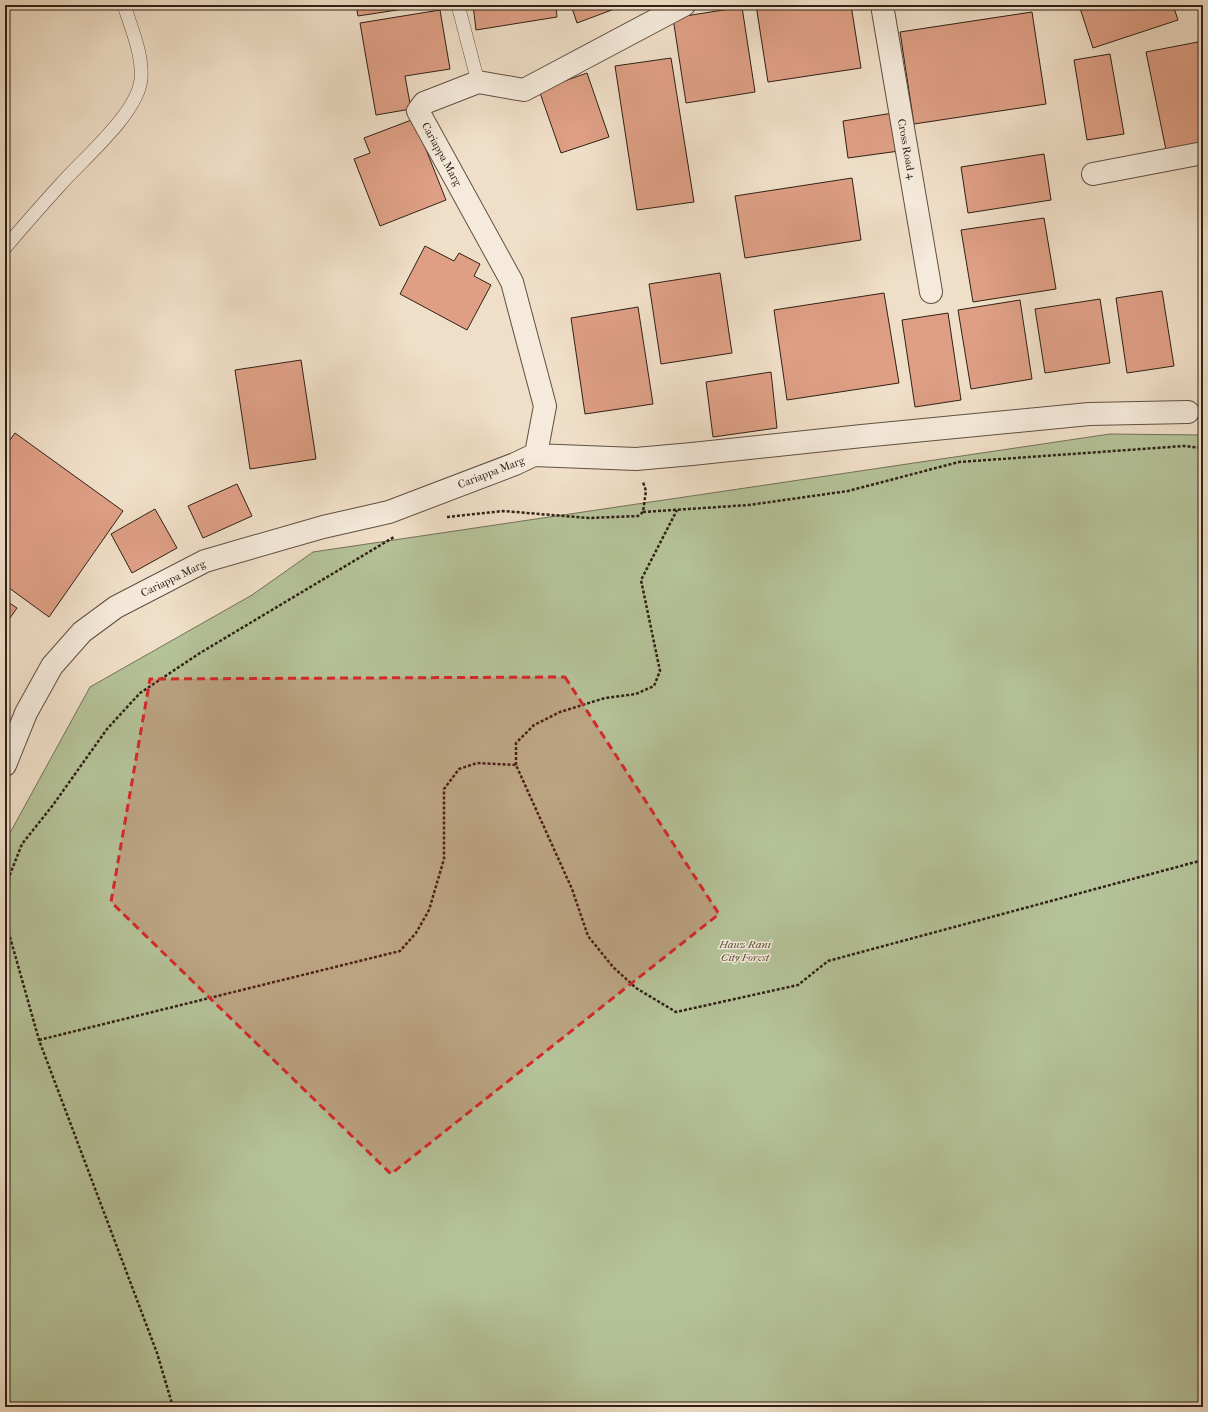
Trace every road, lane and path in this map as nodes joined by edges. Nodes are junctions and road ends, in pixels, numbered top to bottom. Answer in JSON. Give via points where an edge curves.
{"nodes":[{"id":1,"x":124,"y":5,"type":"edge"},
{"id":2,"x":458,"y":5,"type":"edge"},
{"id":3,"x":684,"y":5,"type":"edge"},
{"id":4,"x":882,"y":5,"type":"edge"},
{"id":5,"x":478,"y":82,"type":"junction"},
{"id":6,"x":1203,"y":153,"type":"edge"},
{"id":7,"x":1093,"y":174,"type":"dead end"},
{"id":8,"x":5,"y":248,"type":"edge"},
{"id":9,"x":931,"y":292,"type":"dead end"},
{"id":10,"x":1188,"y":412,"type":"dead end"},
{"id":11,"x":1203,"y":448,"type":"edge"},
{"id":12,"x":534,"y":455,"type":"junction"},
{"id":13,"x":636,"y":459,"type":"junction"},
{"id":14,"x":677,"y":510,"type":"junction"},
{"id":15,"x":643,"y":512,"type":"junction"},
{"id":16,"x":444,"y":518,"type":"dead end"},
{"id":17,"x":398,"y":535,"type":"dead end"},
{"id":18,"x":5,"y":765,"type":"edge"},
{"id":19,"x":516,"y":765,"type":"junction"},
{"id":20,"x":1203,"y":860,"type":"edge"},
{"id":21,"x":39,"y":1040,"type":"junction"},
{"id":22,"x":173,"y":1407,"type":"edge"}],
"edges":[{"from":1,"to":8,"type":"lane","via":[[140,58],[141,79],[136,97],[115,126]]},
{"from":2,"to":5,"type":"lane"},
{"from":3,"to":5,"type":"street","via":[[524,90]]},
{"from":4,"to":9,"type":"street","name":"Cross Road 4"},
{"from":5,"to":12,"type":"street","name":"Cariappa Marg","via":[[424,102],[418,111],[512,282],[545,406]]},
{"from":6,"to":7,"type":"street"},
{"from":10,"to":13,"type":"street","via":[[1089,414]]},
{"from":11,"to":14,"type":"path","via":[[1184,446],[959,462],[848,492],[749,505]]},
{"from":12,"to":13,"type":"street"},
{"from":12,"to":18,"type":"street","name":"Cariappa Marg","via":[[389,512],[323,526],[204,561],[116,607],[82,632],[52,666],[26,713]]},
{"from":13,"to":15,"type":"path","via":[[646,491]]},
{"from":14,"to":15,"type":"path"},
{"from":14,"to":19,"type":"path","via":[[641,580],[660,672],[654,686],[636,694],[604,698],[560,712],[534,725],[516,743]]},
{"from":15,"to":16,"type":"path","via":[[638,516],[589,518],[503,511]]},
{"from":17,"to":21,"type":"path","via":[[200,653],[140,693],[107,729],[22,844],[9,877],[8,930]]},
{"from":19,"to":20,"type":"path","via":[[572,889],[588,936],[613,967],[636,988],[676,1012],[798,985],[828,961]]},
{"from":19,"to":21,"type":"path","via":[[477,763],[459,769],[444,789],[444,859],[428,910],[416,933],[400,951]]},
{"from":21,"to":22,"type":"path","via":[[157,1353]]}]}
